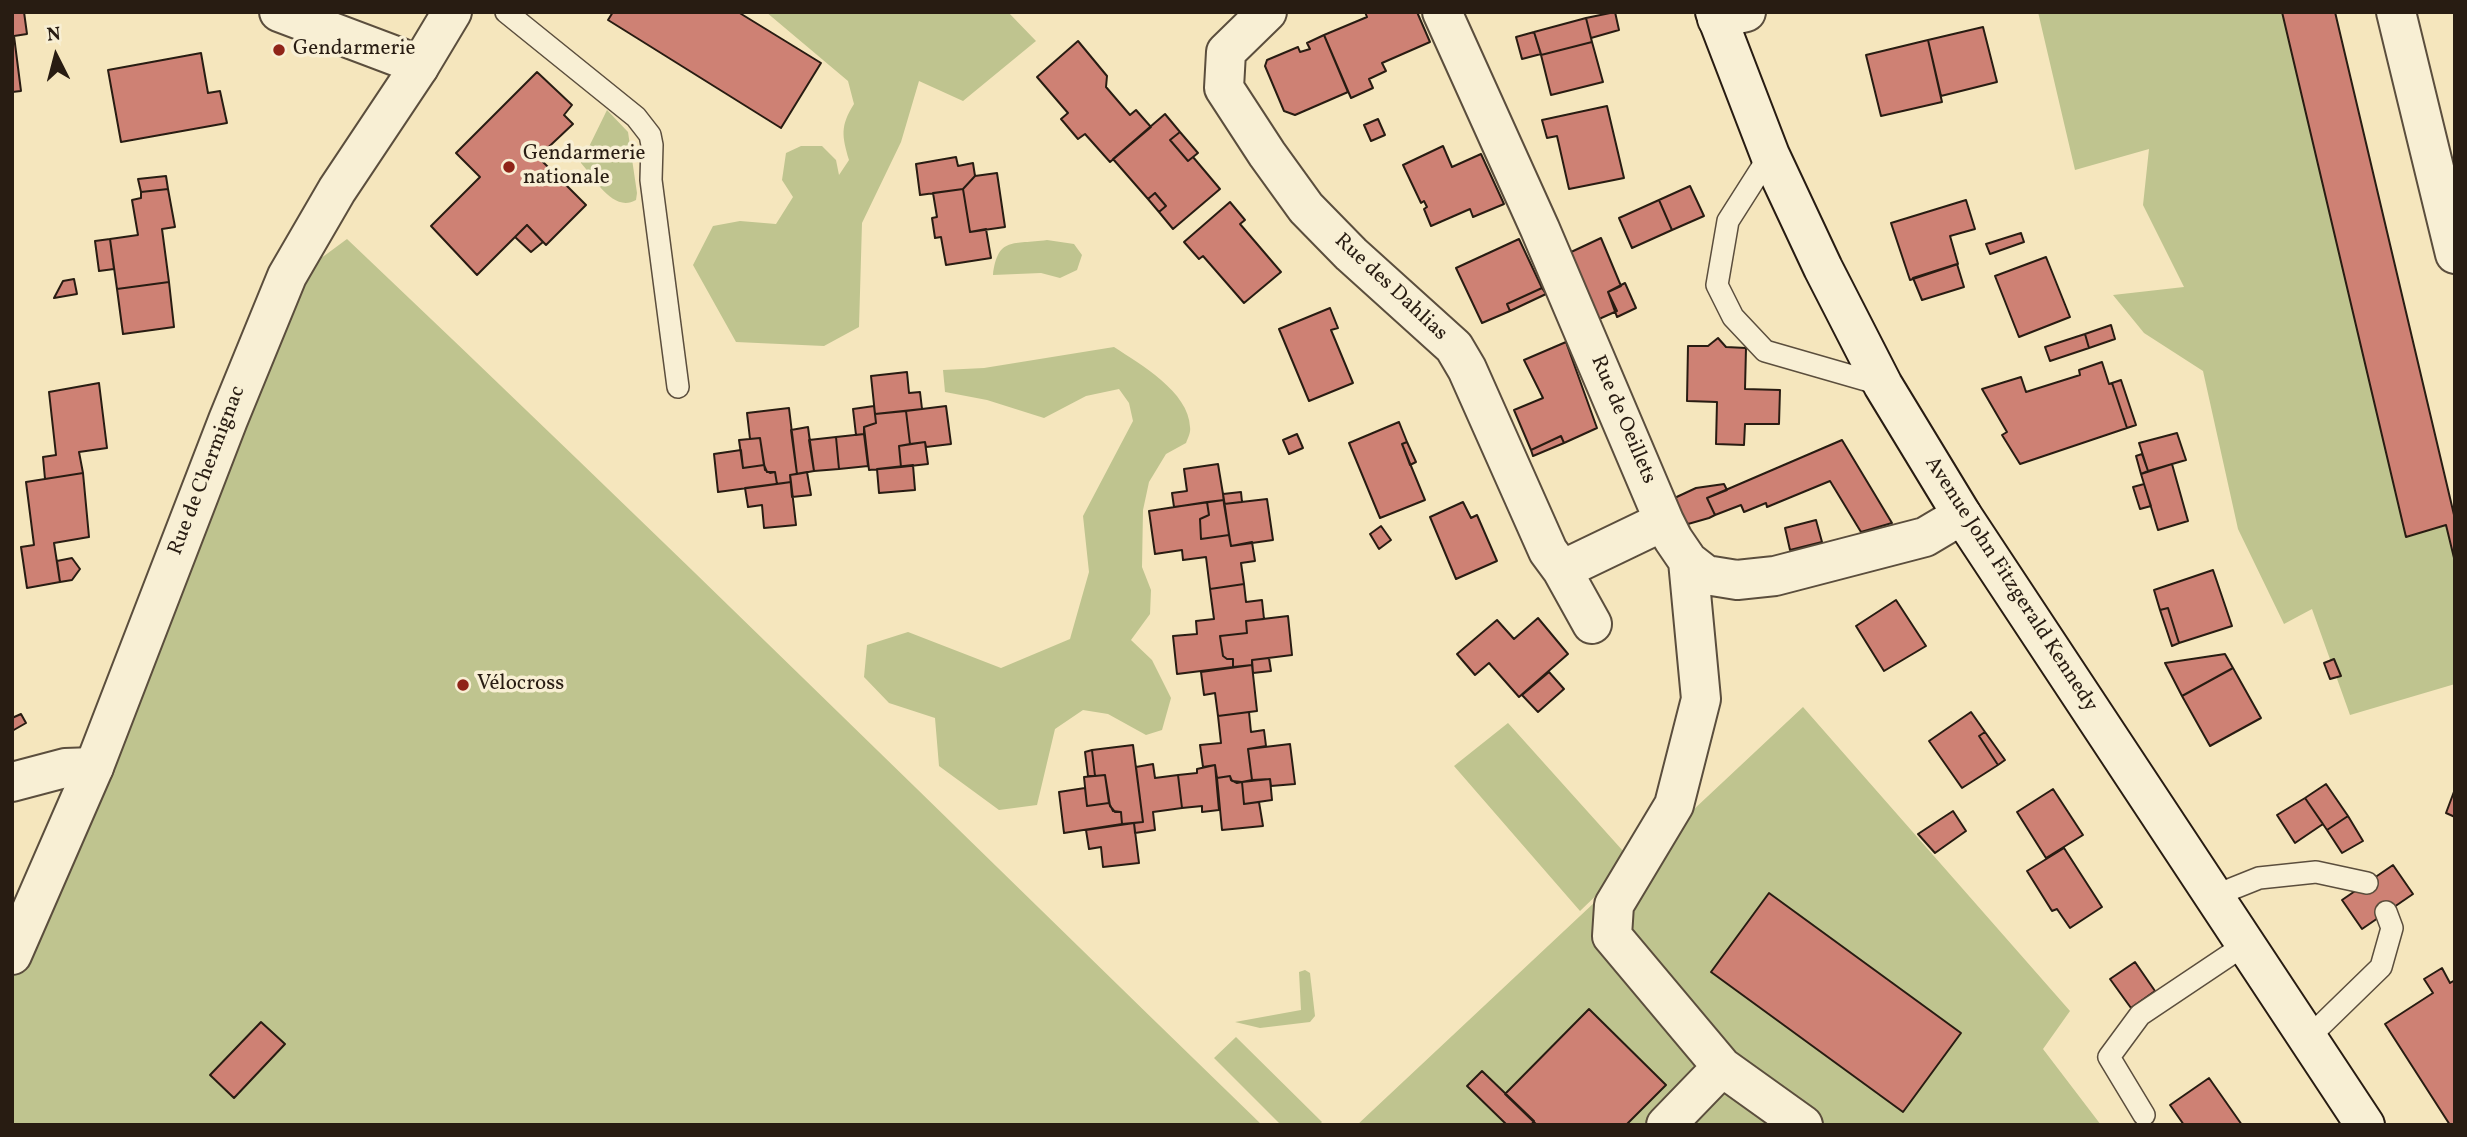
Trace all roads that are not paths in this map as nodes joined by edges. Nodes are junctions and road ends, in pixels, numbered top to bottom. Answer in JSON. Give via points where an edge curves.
{"nodes":[{"id":1,"x":279,"y":12,"type":"edge"},
{"id":2,"x":452,"y":12,"type":"edge"},
{"id":3,"x":506,"y":12,"type":"edge"},
{"id":4,"x":1267,"y":12,"type":"edge"},
{"id":5,"x":1443,"y":12,"type":"edge"},
{"id":6,"x":2396,"y":12,"type":"edge"},
{"id":7,"x":1726,"y":15,"type":"edge"},
{"id":8,"x":419,"y":67,"type":"junction"},
{"id":9,"x":1770,"y":155,"type":"junction"},
{"id":10,"x":2455,"y":254,"type":"edge"},
{"id":11,"x":1882,"y":385,"type":"junction"},
{"id":12,"x":678,"y":387,"type":"dead end"},
{"id":13,"x":1962,"y":515,"type":"junction"},
{"id":14,"x":1664,"y":521,"type":"junction"},
{"id":15,"x":1688,"y":561,"type":"junction"},
{"id":16,"x":1562,"y":570,"type":"junction"},
{"id":17,"x":1592,"y":624,"type":"dead end"},
{"id":18,"x":94,"y":767,"type":"junction"},
{"id":19,"x":12,"y":782,"type":"edge"},
{"id":20,"x":2367,"y":883,"type":"dead end"},
{"id":21,"x":2214,"y":896,"type":"junction"},
{"id":22,"x":2386,"y":912,"type":"dead end"},
{"id":23,"x":2246,"y":944,"type":"junction"},
{"id":24,"x":12,"y":955,"type":"edge"},
{"id":25,"x":2308,"y":1038,"type":"junction"},
{"id":26,"x":1722,"y":1068,"type":"junction"},
{"id":27,"x":2144,"y":1115,"type":"dead end"},
{"id":28,"x":1667,"y":1125,"type":"edge"},
{"id":29,"x":1803,"y":1125,"type":"edge"},
{"id":30,"x":2365,"y":1125,"type":"edge"}],
"edges":[{"from":1,"to":8,"type":"street"},
{"from":2,"to":8,"type":"street","name":"Rue de Chermignac"},
{"from":3,"to":12,"type":"lane","via":[[636,117],[650,135],[651,180]]},
{"from":4,"to":16,"type":"street","name":"Rue des Dahlias","via":[[1226,52],[1224,88],[1306,208],[1454,347],[1548,551]]},
{"from":5,"to":14,"type":"street","name":"Rue de Oeillets"},
{"from":6,"to":10,"type":"street"},
{"from":7,"to":9,"type":"street","name":"Avenue John Fitzgerald Kennedy"},
{"from":8,"to":18,"type":"street","name":"Rue de Chermignac","via":[[287,275]]},
{"from":9,"to":11,"type":"street","name":"Avenue John Fitzgerald Kennedy"},
{"from":9,"to":11,"type":"lane","via":[[1728,221],[1717,285],[1733,317],[1765,351]]},
{"from":11,"to":13,"type":"street","name":"Avenue John Fitzgerald Kennedy"},
{"from":13,"to":15,"type":"street","name":"Rue de Oeillets","via":[[1925,537],[1775,576],[1737,580],[1706,575]]},
{"from":13,"to":21,"type":"street","name":"Avenue John Fitzgerald Kennedy"},
{"from":14,"to":15,"type":"street","name":"Rue de Oeillets"},
{"from":14,"to":16,"type":"street"},
{"from":15,"to":26,"type":"street","via":[[1701,699],[1674,805],[1614,905],[1612,936]]},
{"from":16,"to":17,"type":"street","name":"Rue des Dahlias"},
{"from":18,"to":19,"type":"street","via":[[65,768]]},
{"from":18,"to":24,"type":"street","name":"Rue de Chermignac"},
{"from":20,"to":21,"type":"lane","via":[[2316,872],[2259,878]]},
{"from":21,"to":23,"type":"street","name":"Avenue John Fitzgerald Kennedy"},
{"from":22,"to":25,"type":"lane","via":[[2392,928],[2381,967]]},
{"from":23,"to":25,"type":"street","name":"Avenue John Fitzgerald Kennedy"},
{"from":23,"to":27,"type":"lane","via":[[2140,1015],[2109,1057]]},
{"from":25,"to":30,"type":"street","name":"Avenue John Fitzgerald Kennedy"},
{"from":26,"to":28,"type":"street"},
{"from":26,"to":29,"type":"street"}]}
